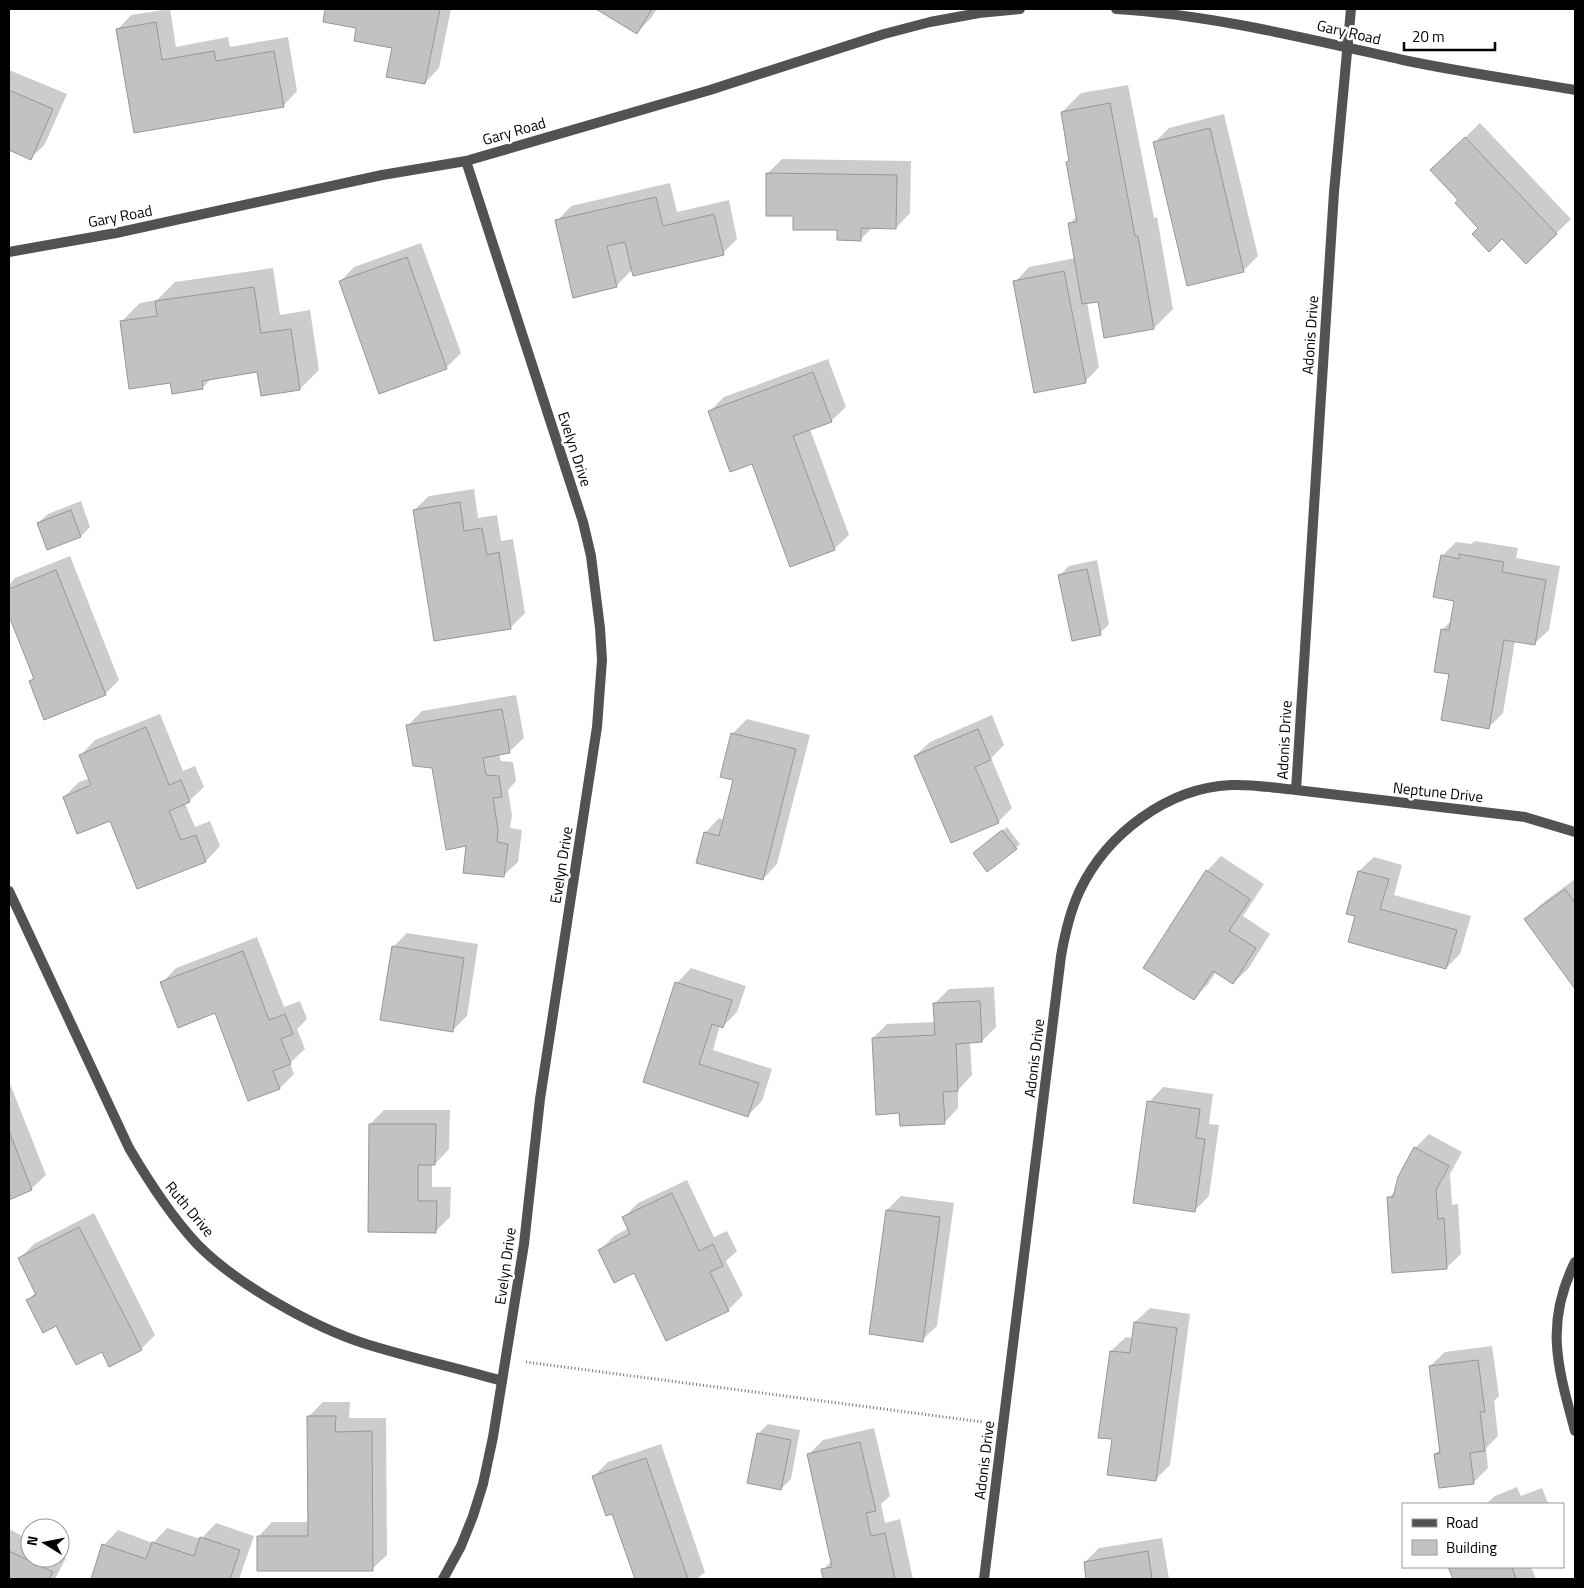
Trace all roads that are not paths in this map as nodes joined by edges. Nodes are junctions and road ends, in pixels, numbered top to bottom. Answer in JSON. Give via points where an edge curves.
{"nodes":[{"id":1,"x":1020,"y":9,"type":"edge"},
{"id":2,"x":1116,"y":9,"type":"edge"},
{"id":3,"x":1351,"y":9,"type":"edge"},
{"id":4,"x":1347,"y":46,"type":"junction"},
{"id":5,"x":1575,"y":90,"type":"edge"},
{"id":6,"x":466,"y":161,"type":"junction"},
{"id":7,"x":9,"y":252,"type":"edge"},
{"id":8,"x":1296,"y":790,"type":"junction"},
{"id":9,"x":1575,"y":832,"type":"edge"},
{"id":10,"x":9,"y":891,"type":"edge"},
{"id":11,"x":1575,"y":1262,"type":"edge"},
{"id":12,"x":502,"y":1381,"type":"junction"},
{"id":13,"x":1575,"y":1431,"type":"edge"},
{"id":14,"x":443,"y":1579,"type":"edge"},
{"id":15,"x":984,"y":1579,"type":"edge"}],
"edges":[{"from":1,"to":6,"type":"street","name":"Gary Road","via":[[930,22],[884,34],[710,90]]},
{"from":2,"to":4,"type":"street","name":"Gary Road","via":[[1287,33]]},
{"from":3,"to":4,"type":"street","name":"Adonis Drive"},
{"from":4,"to":5,"type":"street","name":"Gary Road","via":[[1405,60]]},
{"from":4,"to":8,"type":"street","name":"Adonis Drive"},
{"from":6,"to":7,"type":"street","name":"Gary Road","via":[[382,175],[116,233]]},
{"from":6,"to":12,"type":"street","name":"Evelyn Drive","via":[[583,522],[591,556],[602,660],[597,727],[540,1099],[524,1244]]},
{"from":8,"to":9,"type":"street","name":"Neptune Drive","via":[[1525,817]]},
{"from":8,"to":15,"type":"street","name":"Adonis Drive","via":[[1231,785],[1203,789],[1176,798],[1128,828],[1108,847],[1091,870],[1071,911],[1062,956]]},
{"from":10,"to":12,"type":"street","name":"Ruth Drive","via":[[129,1148],[171,1214],[198,1245],[232,1274],[328,1329],[365,1343]]},
{"from":11,"to":13,"type":"street","via":[[1558,1309],[1556,1346]]},
{"from":12,"to":14,"type":"street","name":"Evelyn Drive","via":[[483,1484],[461,1546]]}]}
